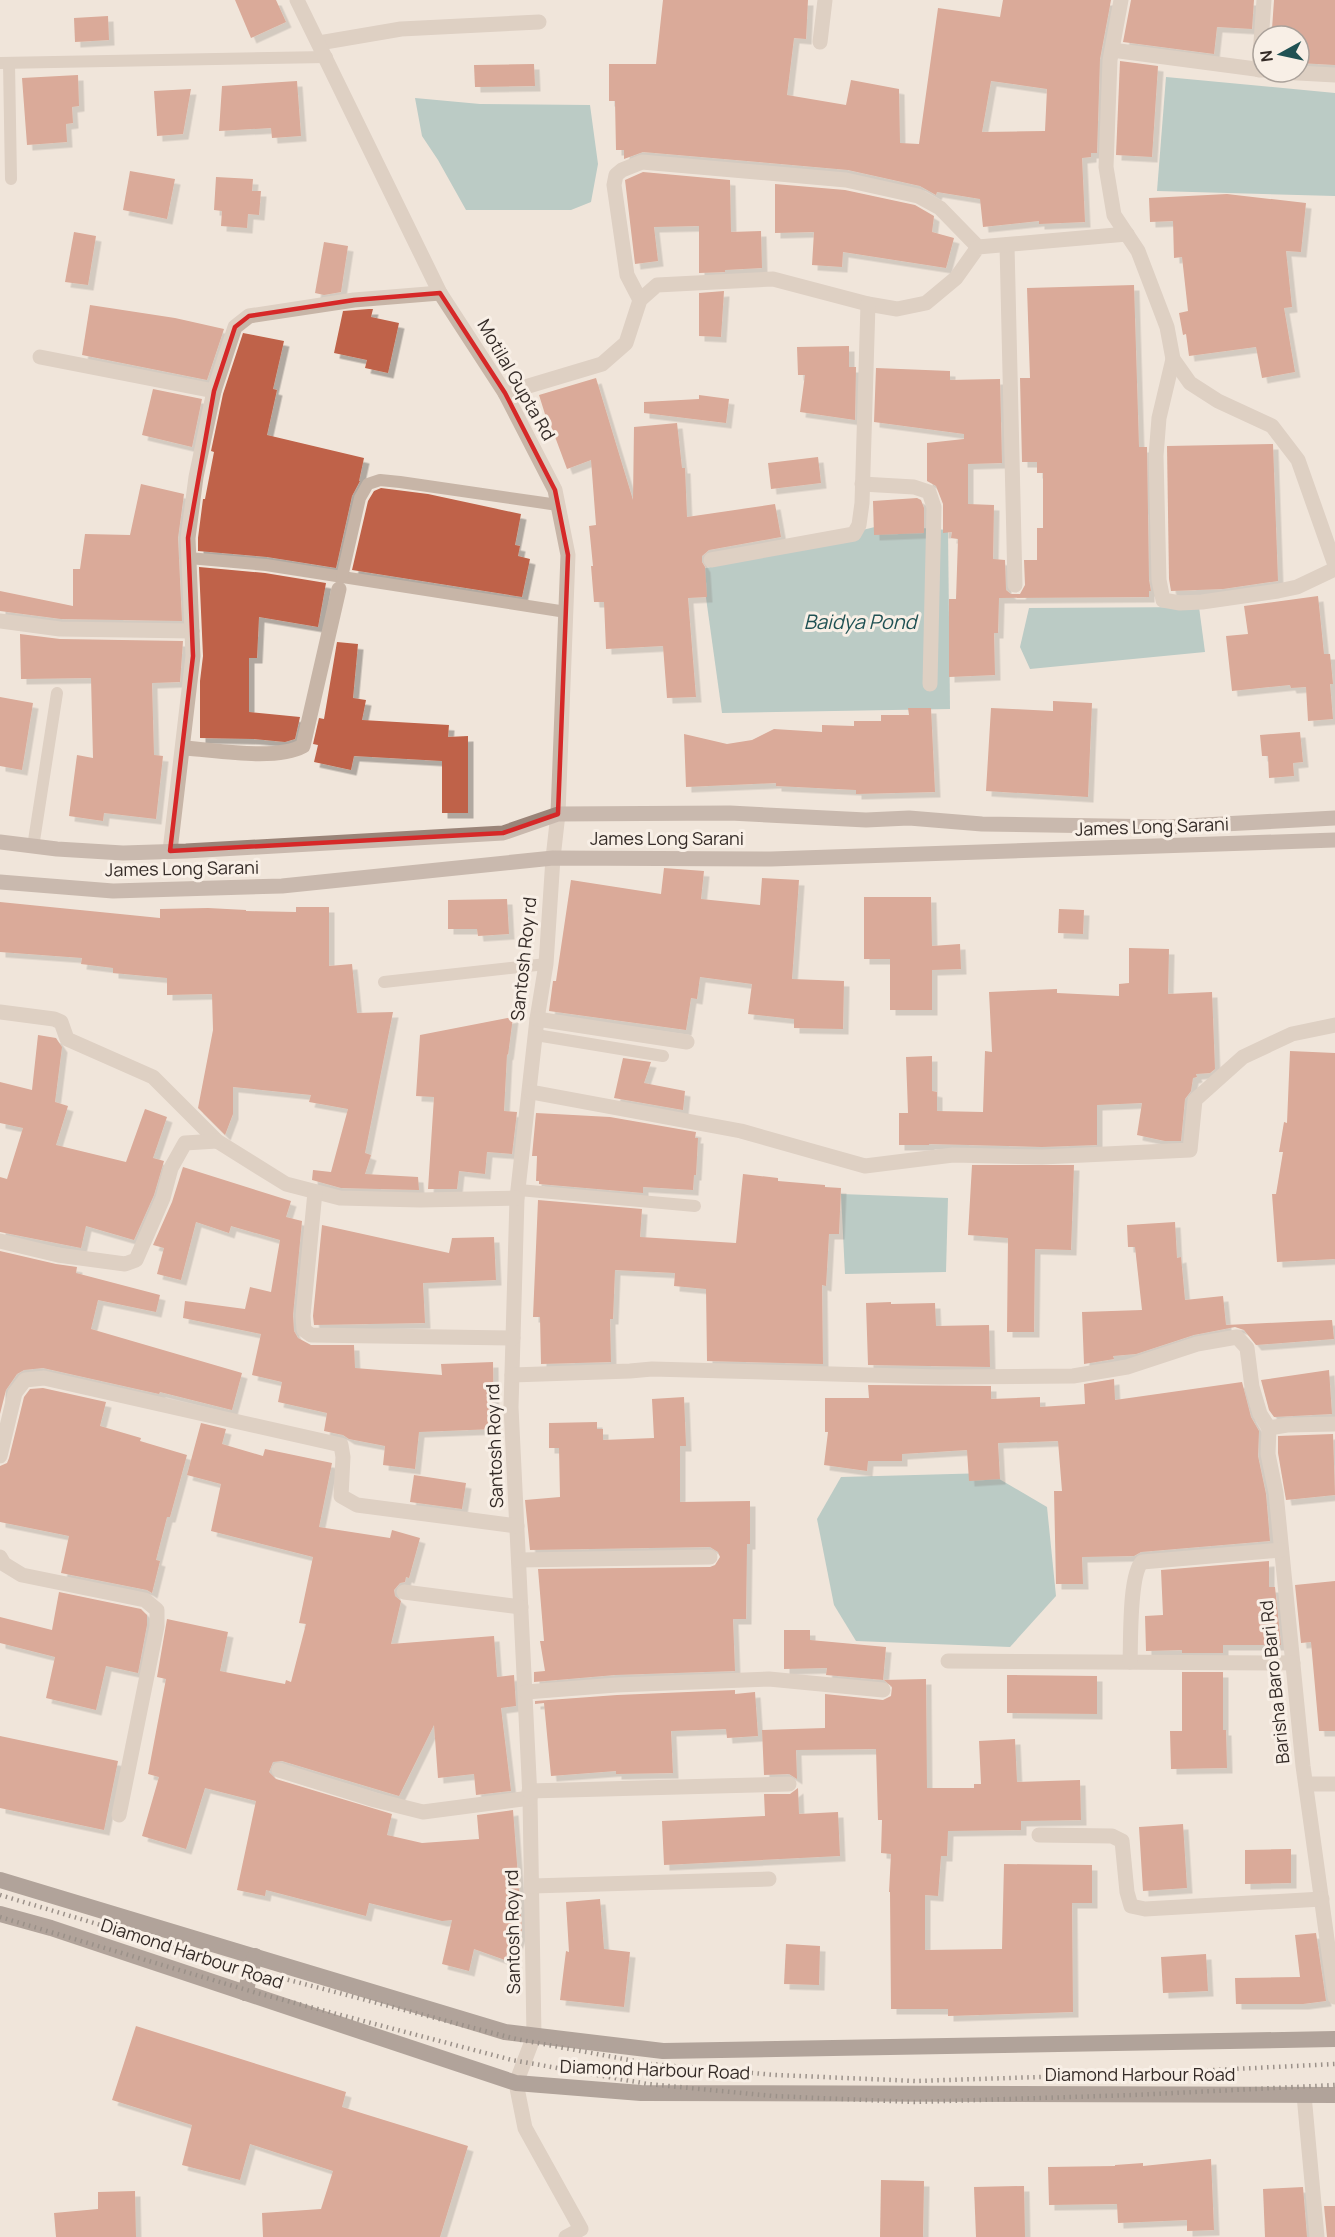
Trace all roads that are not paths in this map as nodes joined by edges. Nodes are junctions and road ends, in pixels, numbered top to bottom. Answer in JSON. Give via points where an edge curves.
{"nodes":[{"id":1,"x":297,"y":0,"type":"edge"},
{"id":2,"x":825,"y":0,"type":"edge"},
{"id":3,"x":1121,"y":0,"type":"edge"},
{"id":4,"x":1264,"y":0,"type":"edge"},
{"id":5,"x":539,"y":22,"type":"dead end"},
{"id":6,"x":1263,"y":24,"type":"edge"},
{"id":7,"x":820,"y":42,"type":"dead end"},
{"id":8,"x":319,"y":43,"type":"junction"},
{"id":9,"x":1112,"y":50,"type":"junction"},
{"id":10,"x":327,"y":57,"type":"junction"},
{"id":11,"x":4,"y":63,"type":"edge"},
{"id":12,"x":1251,"y":69,"type":"edge"},
{"id":13,"x":1311,"y":74,"type":"edge"},
{"id":14,"x":1335,"y":75,"type":"edge"},
{"id":15,"x":11,"y":179,"type":"dead end"},
{"id":16,"x":1127,"y":234,"type":"junction"},
{"id":17,"x":1007,"y":245,"type":"junction"},
{"id":18,"x":978,"y":247,"type":"junction"},
{"id":19,"x":440,"y":293,"type":"junction"},
{"id":20,"x":640,"y":300,"type":"junction"},
{"id":21,"x":868,"y":304,"type":"junction"},
{"id":22,"x":40,"y":357,"type":"dead end"},
{"id":23,"x":1173,"y":359,"type":"junction"},
{"id":24,"x":214,"y":391,"type":"junction"},
{"id":25,"x":505,"y":393,"type":"junction"},
{"id":26,"x":862,"y":484,"type":"junction"},
{"id":27,"x":558,"y":505,"type":"junction"},
{"id":28,"x":189,"y":558,"type":"junction"},
{"id":29,"x":711,"y":560,"type":"dead end"},
{"id":30,"x":1335,"y":567,"type":"edge"},
{"id":31,"x":341,"y":583,"type":"junction"},
{"id":32,"x":1015,"y":585,"type":"dead end"},
{"id":33,"x":566,"y":612,"type":"junction"},
{"id":34,"x":0,"y":621,"type":"edge"},
{"id":35,"x":192,"y":632,"type":"junction"},
{"id":36,"x":930,"y":684,"type":"dead end"},
{"id":37,"x":57,"y":693,"type":"dead end"},
{"id":38,"x":183,"y":748,"type":"junction"},
{"id":39,"x":558,"y":814,"type":"junction"},
{"id":40,"x":1335,"y":818,"type":"edge"},
{"id":41,"x":1264,"y":821,"type":"junction"},
{"id":42,"x":1335,"y":840,"type":"edge"},
{"id":43,"x":1264,"y":842,"type":"junction"},
{"id":44,"x":0,"y":843,"type":"edge"},
{"id":45,"x":33,"y":847,"type":"junction"},
{"id":46,"x":170,"y":851,"type":"junction"},
{"id":47,"x":553,"y":858,"type":"junction"},
{"id":48,"x":0,"y":882,"type":"edge"},
{"id":49,"x":546,"y":963,"type":"junction"},
{"id":50,"x":384,"y":982,"type":"dead end"},
{"id":51,"x":0,"y":1012,"type":"edge"},
{"id":52,"x":537,"y":1019,"type":"junction"},
{"id":53,"x":1335,"y":1024,"type":"edge"},
{"id":54,"x":536,"y":1035,"type":"junction"},
{"id":55,"x":687,"y":1042,"type":"dead end"},
{"id":56,"x":663,"y":1056,"type":"dead end"},
{"id":57,"x":531,"y":1092,"type":"junction"},
{"id":58,"x":217,"y":1142,"type":"junction"},
{"id":59,"x":315,"y":1192,"type":"junction"},
{"id":60,"x":518,"y":1194,"type":"junction"},
{"id":61,"x":695,"y":1206,"type":"dead end"},
{"id":62,"x":0,"y":1241,"type":"edge"},
{"id":63,"x":513,"y":1338,"type":"junction"},
{"id":64,"x":512,"y":1375,"type":"junction"},
{"id":65,"x":1335,"y":1424,"type":"edge"},
{"id":66,"x":1269,"y":1428,"type":"junction"},
{"id":67,"x":0,"y":1456,"type":"edge"},
{"id":68,"x":517,"y":1526,"type":"junction"},
{"id":69,"x":1281,"y":1550,"type":"junction"},
{"id":70,"x":0,"y":1557,"type":"edge"},
{"id":71,"x":710,"y":1557,"type":"dead end"},
{"id":72,"x":519,"y":1560,"type":"junction"},
{"id":73,"x":405,"y":1592,"type":"dead end"},
{"id":74,"x":522,"y":1607,"type":"junction"},
{"id":75,"x":948,"y":1660,"type":"dead end"},
{"id":76,"x":1130,"y":1662,"type":"junction"},
{"id":77,"x":1293,"y":1663,"type":"junction"},
{"id":78,"x":883,"y":1690,"type":"dead end"},
{"id":79,"x":526,"y":1692,"type":"junction"},
{"id":80,"x":279,"y":1770,"type":"dead end"},
{"id":81,"x":789,"y":1784,"type":"dead end"},
{"id":82,"x":1306,"y":1784,"type":"junction"},
{"id":83,"x":1335,"y":1784,"type":"edge"},
{"id":84,"x":530,"y":1795,"type":"junction"},
{"id":85,"x":119,"y":1815,"type":"dead end"},
{"id":86,"x":1039,"y":1835,"type":"dead end"},
{"id":87,"x":0,"y":1880,"type":"edge"},
{"id":88,"x":769,"y":1880,"type":"dead end"},
{"id":89,"x":532,"y":1886,"type":"junction"},
{"id":90,"x":1322,"y":1899,"type":"junction"},
{"id":91,"x":0,"y":1914,"type":"edge"},
{"id":92,"x":255,"y":1956,"type":"junction"},
{"id":93,"x":245,"y":1993,"type":"junction"},
{"id":94,"x":1335,"y":1996,"type":"edge"},
{"id":95,"x":534,"y":2036,"type":"junction"},
{"id":96,"x":1335,"y":2039,"type":"edge"},
{"id":97,"x":516,"y":2083,"type":"junction"},
{"id":98,"x":1304,"y":2095,"type":"junction"},
{"id":99,"x":1335,"y":2095,"type":"edge"},
{"id":100,"x":584,"y":2233,"type":"edge"},
{"id":101,"x":566,"y":2237,"type":"edge"},
{"id":102,"x":1317,"y":2237,"type":"edge"}],
"edges":[{"from":1,"to":8,"type":"street","name":"Motilal Gupta Rd"},
{"from":2,"to":7,"type":"street"},
{"from":3,"to":9,"type":"street"},
{"from":4,"to":6,"type":"street"},
{"from":5,"to":8,"type":"street","via":[[401,29]]},
{"from":8,"to":10,"type":"street","name":"Motilal Gupta Rd"},
{"from":9,"to":12,"type":"street"},
{"from":9,"to":16,"type":"street","via":[[1106,167],[1114,215]]},
{"from":10,"to":11,"type":"lane"},
{"from":10,"to":19,"type":"street","name":"Motilal Gupta Rd"},
{"from":11,"to":15,"type":"lane"},
{"from":13,"to":14,"type":"street"},
{"from":16,"to":17,"type":"street"},
{"from":16,"to":23,"type":"street","via":[[1138,251],[1167,327]]},
{"from":17,"to":18,"type":"street"},
{"from":17,"to":32,"type":"street"},
{"from":18,"to":20,"type":"street","via":[[940,208],[918,195],[846,180],[642,162],[622,170],[614,185],[627,275]]},
{"from":18,"to":21,"type":"street","via":[[956,278],[926,303],[897,309]]},
{"from":19,"to":24,"type":"street","via":[[354,300],[249,316],[235,327]]},
{"from":19,"to":25,"type":"street","name":"Motilal Gupta Rd"},
{"from":20,"to":21,"type":"street","via":[[657,285],[773,279]]},
{"from":20,"to":25,"type":"street","via":[[627,343],[602,364]]},
{"from":21,"to":26,"type":"street"},
{"from":22,"to":24,"type":"street"},
{"from":23,"to":30,"type":"street","via":[[1190,383],[1272,426],[1298,460]]},
{"from":23,"to":30,"type":"street","via":[[1159,418],[1156,456],[1159,580],[1163,600],[1202,602],[1297,588]]},
{"from":24,"to":28,"type":"street","via":[[196,477]]},
{"from":25,"to":27,"type":"street","name":"Motilal Gupta Rd","via":[[555,490]]},
{"from":26,"to":29,"type":"street","via":[[859,525],[854,534]]},
{"from":26,"to":36,"type":"street","via":[[914,487],[929,492],[934,507]]},
{"from":27,"to":31,"type":"lane","via":[[400,482],[380,480],[368,484],[360,498]]},
{"from":27,"to":33,"type":"street","name":"Motilal Gupta Rd","via":[[568,555]]},
{"from":28,"to":31,"type":"lane","via":[[266,565]]},
{"from":28,"to":35,"type":"street"},
{"from":31,"to":33,"type":"lane"},
{"from":31,"to":38,"type":"street","via":[[303,746],[276,754]]},
{"from":33,"to":39,"type":"street","name":"Motilal Gupta Rd"},
{"from":34,"to":35,"type":"street","via":[[60,629]]},
{"from":35,"to":38,"type":"street"},
{"from":37,"to":45,"type":"lane"},
{"from":38,"to":46,"type":"street"},
{"from":39,"to":41,"type":"main road","via":[[730,813],[982,824],[1167,826]]},
{"from":39,"to":46,"type":"main road","via":[[503,833]]},
{"from":39,"to":47,"type":"street","name":"Santosh Roy rd"},
{"from":40,"to":41,"type":"main road"},
{"from":41,"to":43,"type":"main road"},
{"from":42,"to":43,"type":"main road","name":"James Long Sarani"},
{"from":43,"to":47,"type":"main road","name":"James Long Sarani","via":[[771,859]]},
{"from":44,"to":45,"type":"main road"},
{"from":45,"to":46,"type":"main road","via":[[123,853]]},
{"from":47,"to":48,"type":"main road","name":"James Long Sarani","via":[[282,886],[113,891]]},
{"from":47,"to":49,"type":"street","name":"Santosh Roy rd"},
{"from":49,"to":50,"type":"lane"},
{"from":49,"to":52,"type":"street","name":"Santosh Roy rd"},
{"from":51,"to":58,"type":"street","via":[[54,1018],[61,1022],[67,1040],[153,1077]]},
{"from":52,"to":54,"type":"street","name":"Santosh Roy rd"},
{"from":52,"to":55,"type":"street"},
{"from":53,"to":57,"type":"street","via":[[1292,1034],[1243,1057],[1195,1100],[1190,1150],[1042,1157],[953,1155],[865,1167],[741,1131]]},
{"from":54,"to":56,"type":"lane"},
{"from":54,"to":57,"type":"street","name":"Santosh Roy rd"},
{"from":57,"to":60,"type":"street","name":"Santosh Roy rd"},
{"from":58,"to":59,"type":"street","via":[[286,1184]]},
{"from":58,"to":62,"type":"street","via":[[185,1143],[171,1168],[163,1198],[135,1260],[125,1264],[81,1258]]},
{"from":59,"to":60,"type":"street","via":[[340,1198],[420,1200]]},
{"from":59,"to":63,"type":"street","via":[[304,1330],[311,1335]]},
{"from":60,"to":61,"type":"lane"},
{"from":60,"to":63,"type":"street","name":"Santosh Roy rd"},
{"from":63,"to":64,"type":"street","name":"Santosh Roy rd"},
{"from":64,"to":66,"type":"street","via":[[652,1369],[940,1377],[1073,1376],[1128,1367],[1197,1344],[1237,1337],[1247,1348],[1254,1396]]},
{"from":64,"to":68,"type":"street","name":"Santosh Roy rd"},
{"from":65,"to":66,"type":"street"},
{"from":66,"to":69,"type":"street","name":"Barisha Baro Bari Rd","via":[[1268,1454]]},
{"from":67,"to":68,"type":"street","via":[[15,1393],[25,1380],[44,1378],[341,1444],[341,1496],[357,1504]]},
{"from":68,"to":72,"type":"street","name":"Santosh Roy rd"},
{"from":69,"to":76,"type":"street","via":[[1142,1562],[1134,1580]]},
{"from":69,"to":77,"type":"street","name":"Barisha Baro Bari Rd"},
{"from":70,"to":85,"type":"street","via":[[22,1575],[145,1600],[158,1610]]},
{"from":71,"to":72,"type":"street"},
{"from":72,"to":74,"type":"street","name":"Santosh Roy rd"},
{"from":73,"to":74,"type":"street"},
{"from":74,"to":79,"type":"street","name":"Santosh Roy rd"},
{"from":75,"to":76,"type":"street"},
{"from":76,"to":77,"type":"street"},
{"from":77,"to":82,"type":"street","name":"Barisha Baro Bari Rd"},
{"from":78,"to":79,"type":"street","via":[[769,1678]]},
{"from":79,"to":84,"type":"street","name":"Santosh Roy rd"},
{"from":80,"to":84,"type":"street","via":[[423,1812]]},
{"from":81,"to":84,"type":"street"},
{"from":82,"to":83,"type":"street"},
{"from":82,"to":90,"type":"street","name":"Barisha Baro Bari Rd"},
{"from":84,"to":89,"type":"street","name":"Santosh Roy rd"},
{"from":86,"to":90,"type":"street","via":[[1112,1836],[1122,1841],[1131,1906],[1145,1909]]},
{"from":87,"to":92,"type":"highway","name":"Diamond Harbour Road"},
{"from":88,"to":89,"type":"street"},
{"from":89,"to":95,"type":"street","name":"Santosh Roy rd"},
{"from":90,"to":94,"type":"street","name":"Barisha Baro Bari Rd"},
{"from":91,"to":93,"type":"highway","name":"Diamond Harbour Road"},
{"from":92,"to":93,"type":"highway"},
{"from":92,"to":95,"type":"highway","name":"Diamond Harbour Road","via":[[505,2032]]},
{"from":93,"to":97,"type":"highway","name":"Diamond Harbour Road"},
{"from":95,"to":96,"type":"highway","name":"Diamond Harbour Road","via":[[663,2051]]},
{"from":95,"to":97,"type":"street"},
{"from":97,"to":98,"type":"highway","name":"Diamond Harbour Road","via":[[641,2093]]},
{"from":97,"to":100,"type":"street","via":[[525,2128]]},
{"from":98,"to":99,"type":"highway","name":"Diamond Harbour Road"},
{"from":98,"to":102,"type":"street"},
{"from":100,"to":101,"type":"street"}]}
